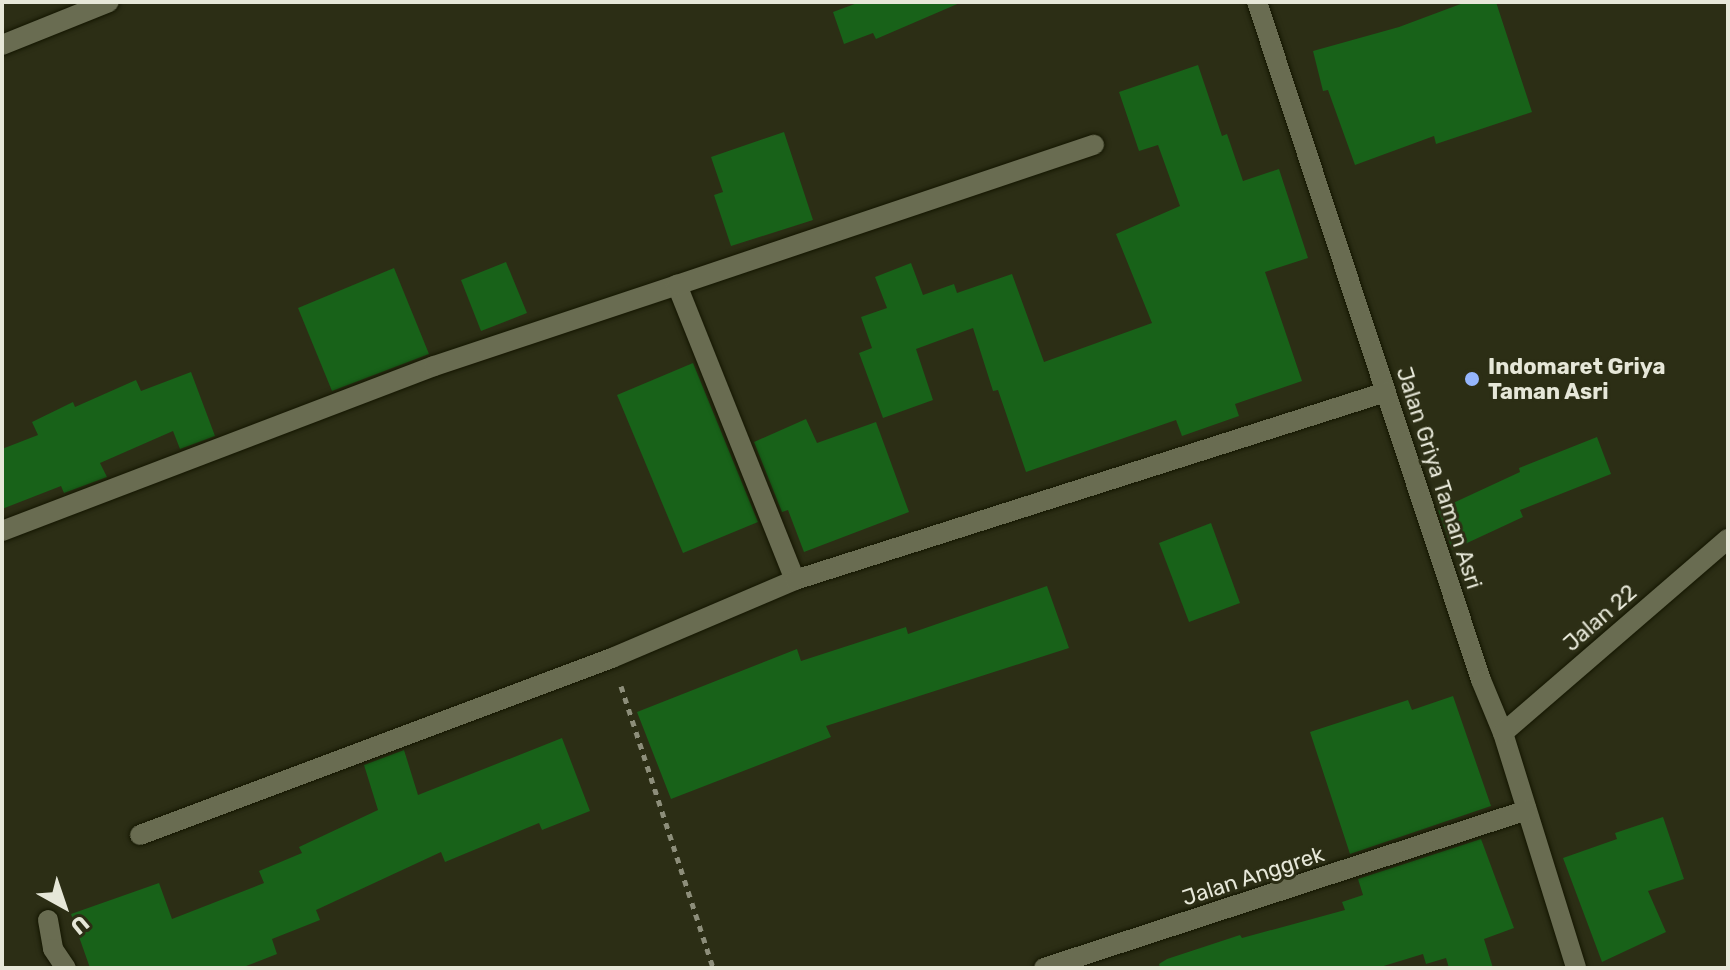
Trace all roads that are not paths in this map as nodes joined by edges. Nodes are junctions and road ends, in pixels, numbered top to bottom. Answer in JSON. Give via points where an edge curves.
{"nodes":[{"id":1,"x":109,"y":2,"type":"edge"},
{"id":2,"x":1257,"y":2,"type":"edge"},
{"id":3,"x":2,"y":45,"type":"edge"},
{"id":4,"x":1094,"y":145,"type":"dead end"},
{"id":5,"x":677,"y":285,"type":"junction"},
{"id":6,"x":1386,"y":392,"type":"junction"},
{"id":7,"x":2,"y":531,"type":"edge"},
{"id":8,"x":1728,"y":539,"type":"edge"},
{"id":9,"x":795,"y":580,"type":"junction"},
{"id":10,"x":1503,"y":733,"type":"junction"},
{"id":11,"x":1527,"y":810,"type":"junction"},
{"id":12,"x":140,"y":835,"type":"dead end"},
{"id":13,"x":48,"y":920,"type":"dead end"},
{"id":14,"x":66,"y":968,"type":"edge"},
{"id":15,"x":1044,"y":968,"type":"edge"},
{"id":16,"x":1576,"y":968,"type":"edge"}],
"edges":[{"from":1,"to":3,"type":"street"},
{"from":2,"to":6,"type":"street","name":"Jalan Griya Taman Asri"},
{"from":4,"to":5,"type":"street"},
{"from":5,"to":7,"type":"street","via":[[434,366]]},
{"from":5,"to":9,"type":"street"},
{"from":6,"to":9,"type":"street"},
{"from":6,"to":10,"type":"street","name":"Jalan Griya Taman Asri"},
{"from":8,"to":10,"type":"street","name":"Jalan 22"},
{"from":9,"to":12,"type":"street","via":[[612,658]]},
{"from":10,"to":11,"type":"street","name":"Jalan Griya Taman Asri"},
{"from":11,"to":15,"type":"street","name":"Jalan Anggrek"},
{"from":11,"to":16,"type":"street","name":"Jalan Griya Taman Asri"},
{"from":13,"to":14,"type":"street","via":[[53,949]]}]}
